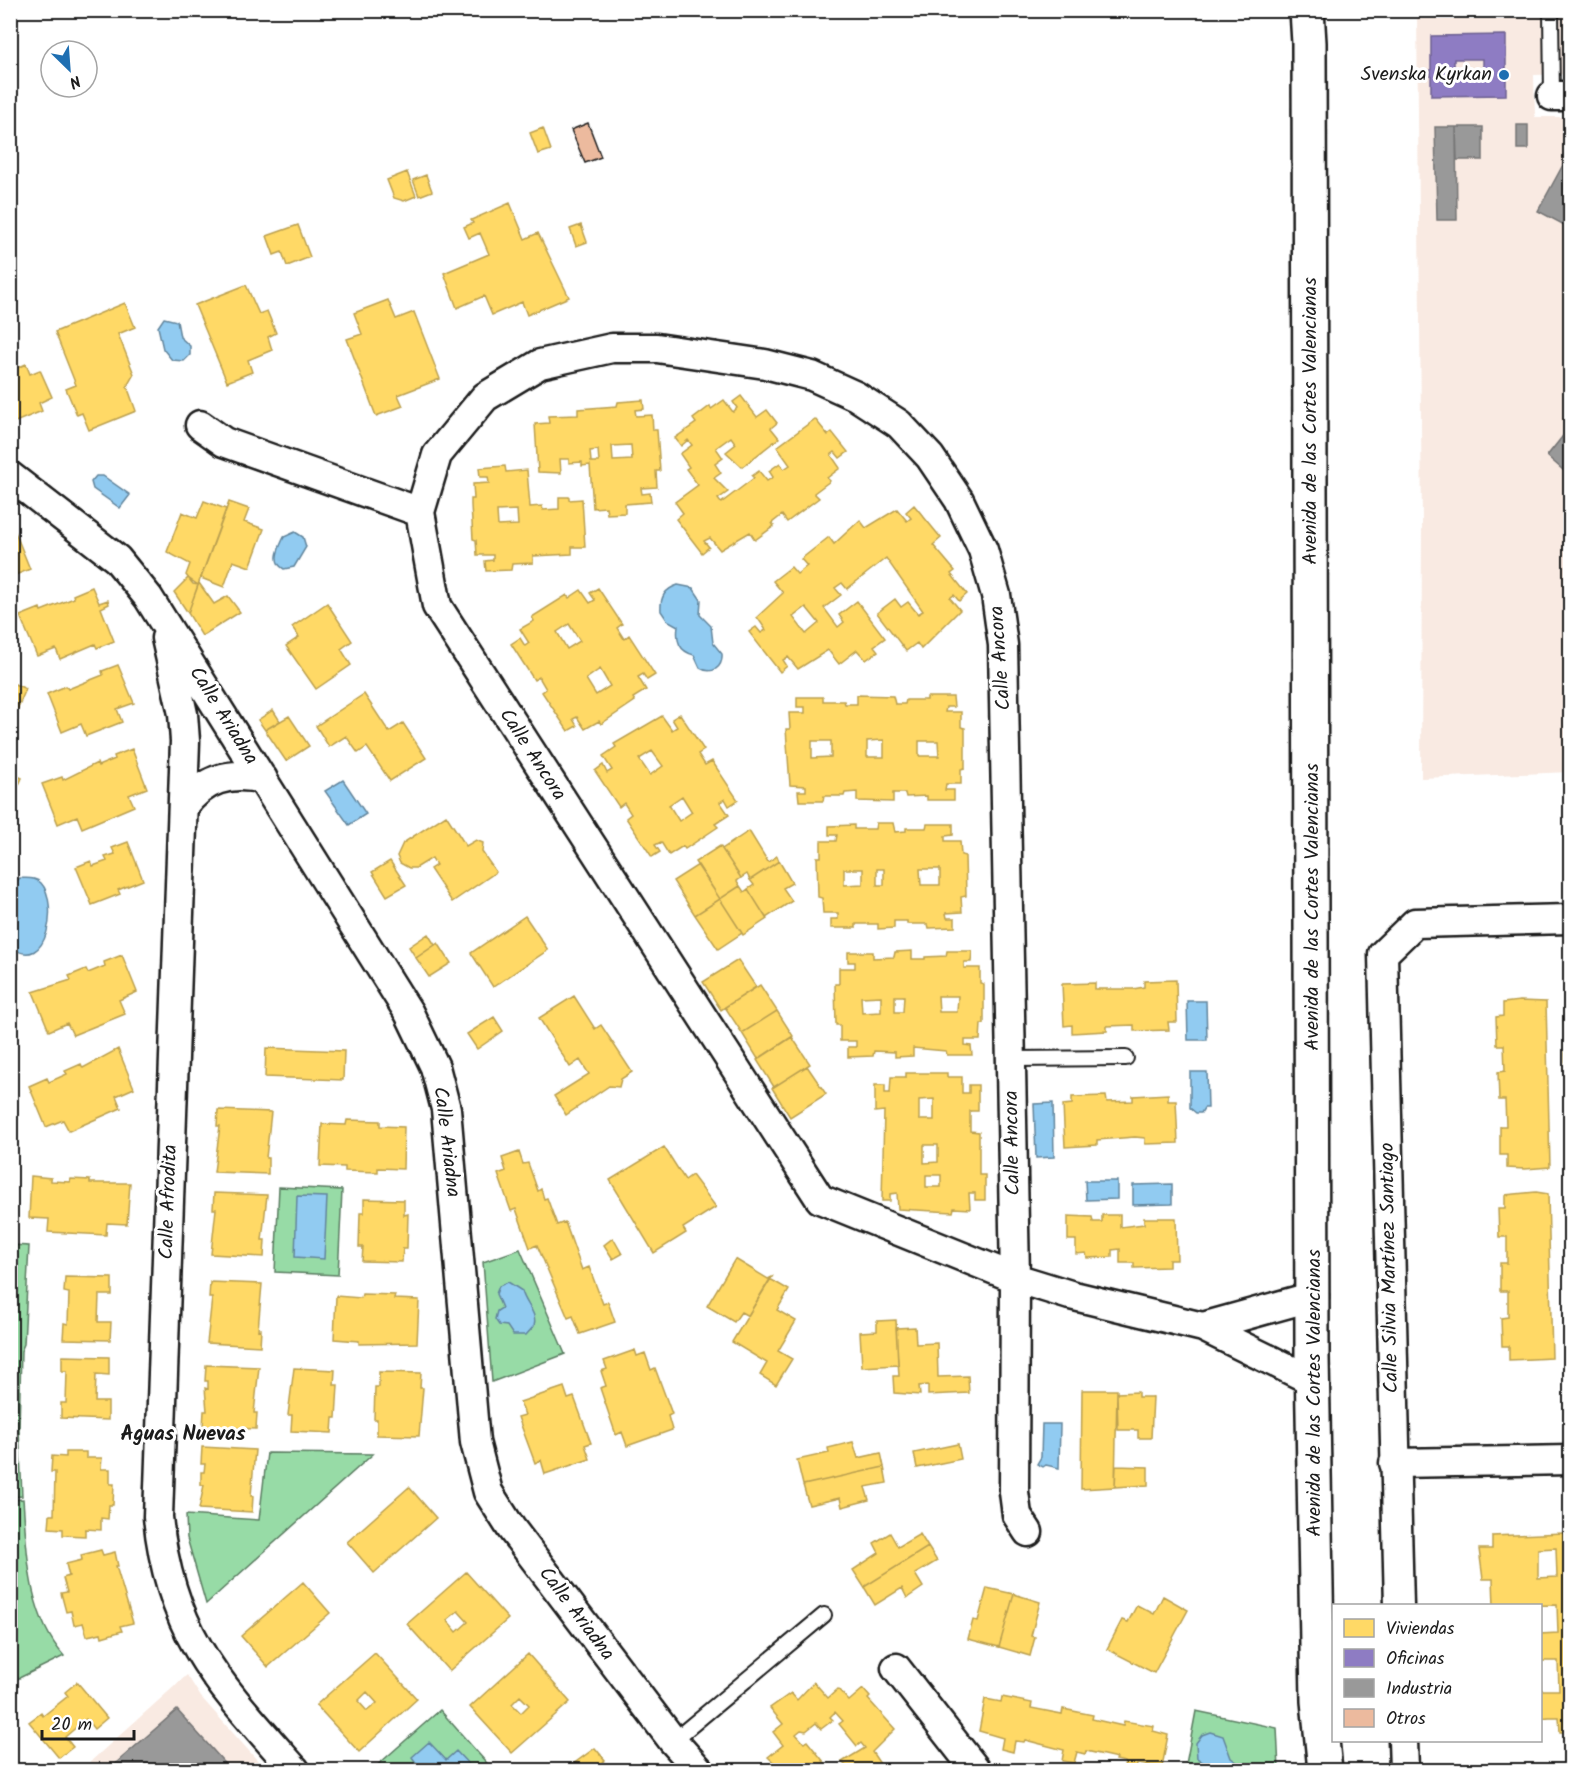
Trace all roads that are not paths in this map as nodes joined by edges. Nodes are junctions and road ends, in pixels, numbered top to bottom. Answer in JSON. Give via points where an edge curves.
{"nodes":[{"id":1,"x":1307,"y":10,"type":"edge"},
{"id":2,"x":1314,"y":10,"type":"edge"},
{"id":3,"x":1551,"y":10,"type":"edge"},
{"id":4,"x":1310,"y":43,"type":"junction"},
{"id":5,"x":1561,"y":96,"type":"edge"},
{"id":6,"x":200,"y":425,"type":"dead end"},
{"id":7,"x":10,"y":476,"type":"edge"},
{"id":8,"x":420,"y":512,"type":"junction"},
{"id":9,"x":148,"y":597,"type":"junction"},
{"id":10,"x":262,"y":778,"type":"junction"},
{"id":11,"x":183,"y":807,"type":"junction"},
{"id":12,"x":1570,"y":919,"type":"edge"},
{"id":13,"x":1126,"y":1058,"type":"dead end"},
{"id":14,"x":1011,"y":1059,"type":"junction"},
{"id":15,"x":1015,"y":1278,"type":"junction"},
{"id":16,"x":1314,"y":1296,"type":"junction"},
{"id":17,"x":1203,"y":1327,"type":"junction"},
{"id":18,"x":1313,"y":1381,"type":"junction"},
{"id":19,"x":1570,"y":1460,"type":"edge"},
{"id":20,"x":1394,"y":1463,"type":"junction"},
{"id":21,"x":1028,"y":1532,"type":"dead end"},
{"id":22,"x":1399,"y":1604,"type":"edge"},
{"id":23,"x":824,"y":1615,"type":"dead end"},
{"id":24,"x":896,"y":1668,"type":"dead end"},
{"id":25,"x":673,"y":1741,"type":"junction"},
{"id":26,"x":1403,"y":1742,"type":"edge"},
{"id":27,"x":969,"y":1768,"type":"edge"},
{"id":28,"x":295,"y":1770,"type":"edge"},
{"id":29,"x":699,"y":1770,"type":"edge"},
{"id":30,"x":1325,"y":1770,"type":"edge"},
{"id":31,"x":1404,"y":1770,"type":"edge"}],
"edges":[{"from":1,"to":4,"type":"main road","name":"Avenida de las Cortes Valencianas"},
{"from":2,"to":4,"type":"main road","name":"Avenida de las Cortes Valencianas"},
{"from":3,"to":5,"type":"lane"},
{"from":4,"to":16,"type":"main road","name":"Avenida de las Cortes Valencianas"},
{"from":6,"to":8,"type":"street","via":[[224,442]]},
{"from":7,"to":9,"type":"street","name":"Calle Ariadna","via":[[117,559]]},
{"from":8,"to":14,"type":"street","name":"Calle Ancora","via":[[437,456],[485,398],[540,364],[612,348],[657,348],[765,364],[812,376],[856,396],[899,424],[930,457],[959,500],[983,550],[996,595],[1004,657]]},
{"from":8,"to":15,"type":"street","name":"Calle Ancora","via":[[437,606],[820,1199]]},
{"from":9,"to":10,"type":"street","name":"Calle Ariadna"},
{"from":9,"to":11,"type":"street","name":"Calle Afrodita","via":[[165,635],[183,714]]},
{"from":10,"to":11,"type":"street","via":[[226,775],[201,787]]},
{"from":10,"to":25,"type":"street","name":"Calle Ariadna","via":[[397,992],[435,1067],[446,1109],[475,1442],[488,1492],[511,1528]]},
{"from":11,"to":28,"type":"street","name":"Calle Afrodita","via":[[159,1505],[161,1548],[178,1608],[206,1663],[221,1686]]},
{"from":12,"to":20,"type":"street","name":"Calle Silvia Martínez Santiago","via":[[1415,923],[1383,954]]},
{"from":13,"to":14,"type":"lane"},
{"from":14,"to":15,"type":"street","name":"Calle Ancora"},
{"from":15,"to":17,"type":"street","name":"Calle Ancora"},
{"from":15,"to":21,"type":"street","name":"Calle Ancora","via":[[1014,1492],[1017,1515]]},
{"from":16,"to":17,"type":"street","name":"Calle Ancora"},
{"from":16,"to":18,"type":"main road","name":"Avenida de las Cortes Valencianas"},
{"from":17,"to":18,"type":"street","name":"Calle Ancora"},
{"from":18,"to":30,"type":"main road","name":"Avenida de las Cortes Valencianas","via":[[1318,1701]]},
{"from":19,"to":20,"type":"street"},
{"from":20,"to":22,"type":"street","name":"Calle Silvia Martínez Santiago"},
{"from":23,"to":25,"type":"lane"},
{"from":24,"to":27,"type":"street"},
{"from":25,"to":29,"type":"street","name":"Calle Ariadna"},
{"from":26,"to":31,"type":"street"}]}
